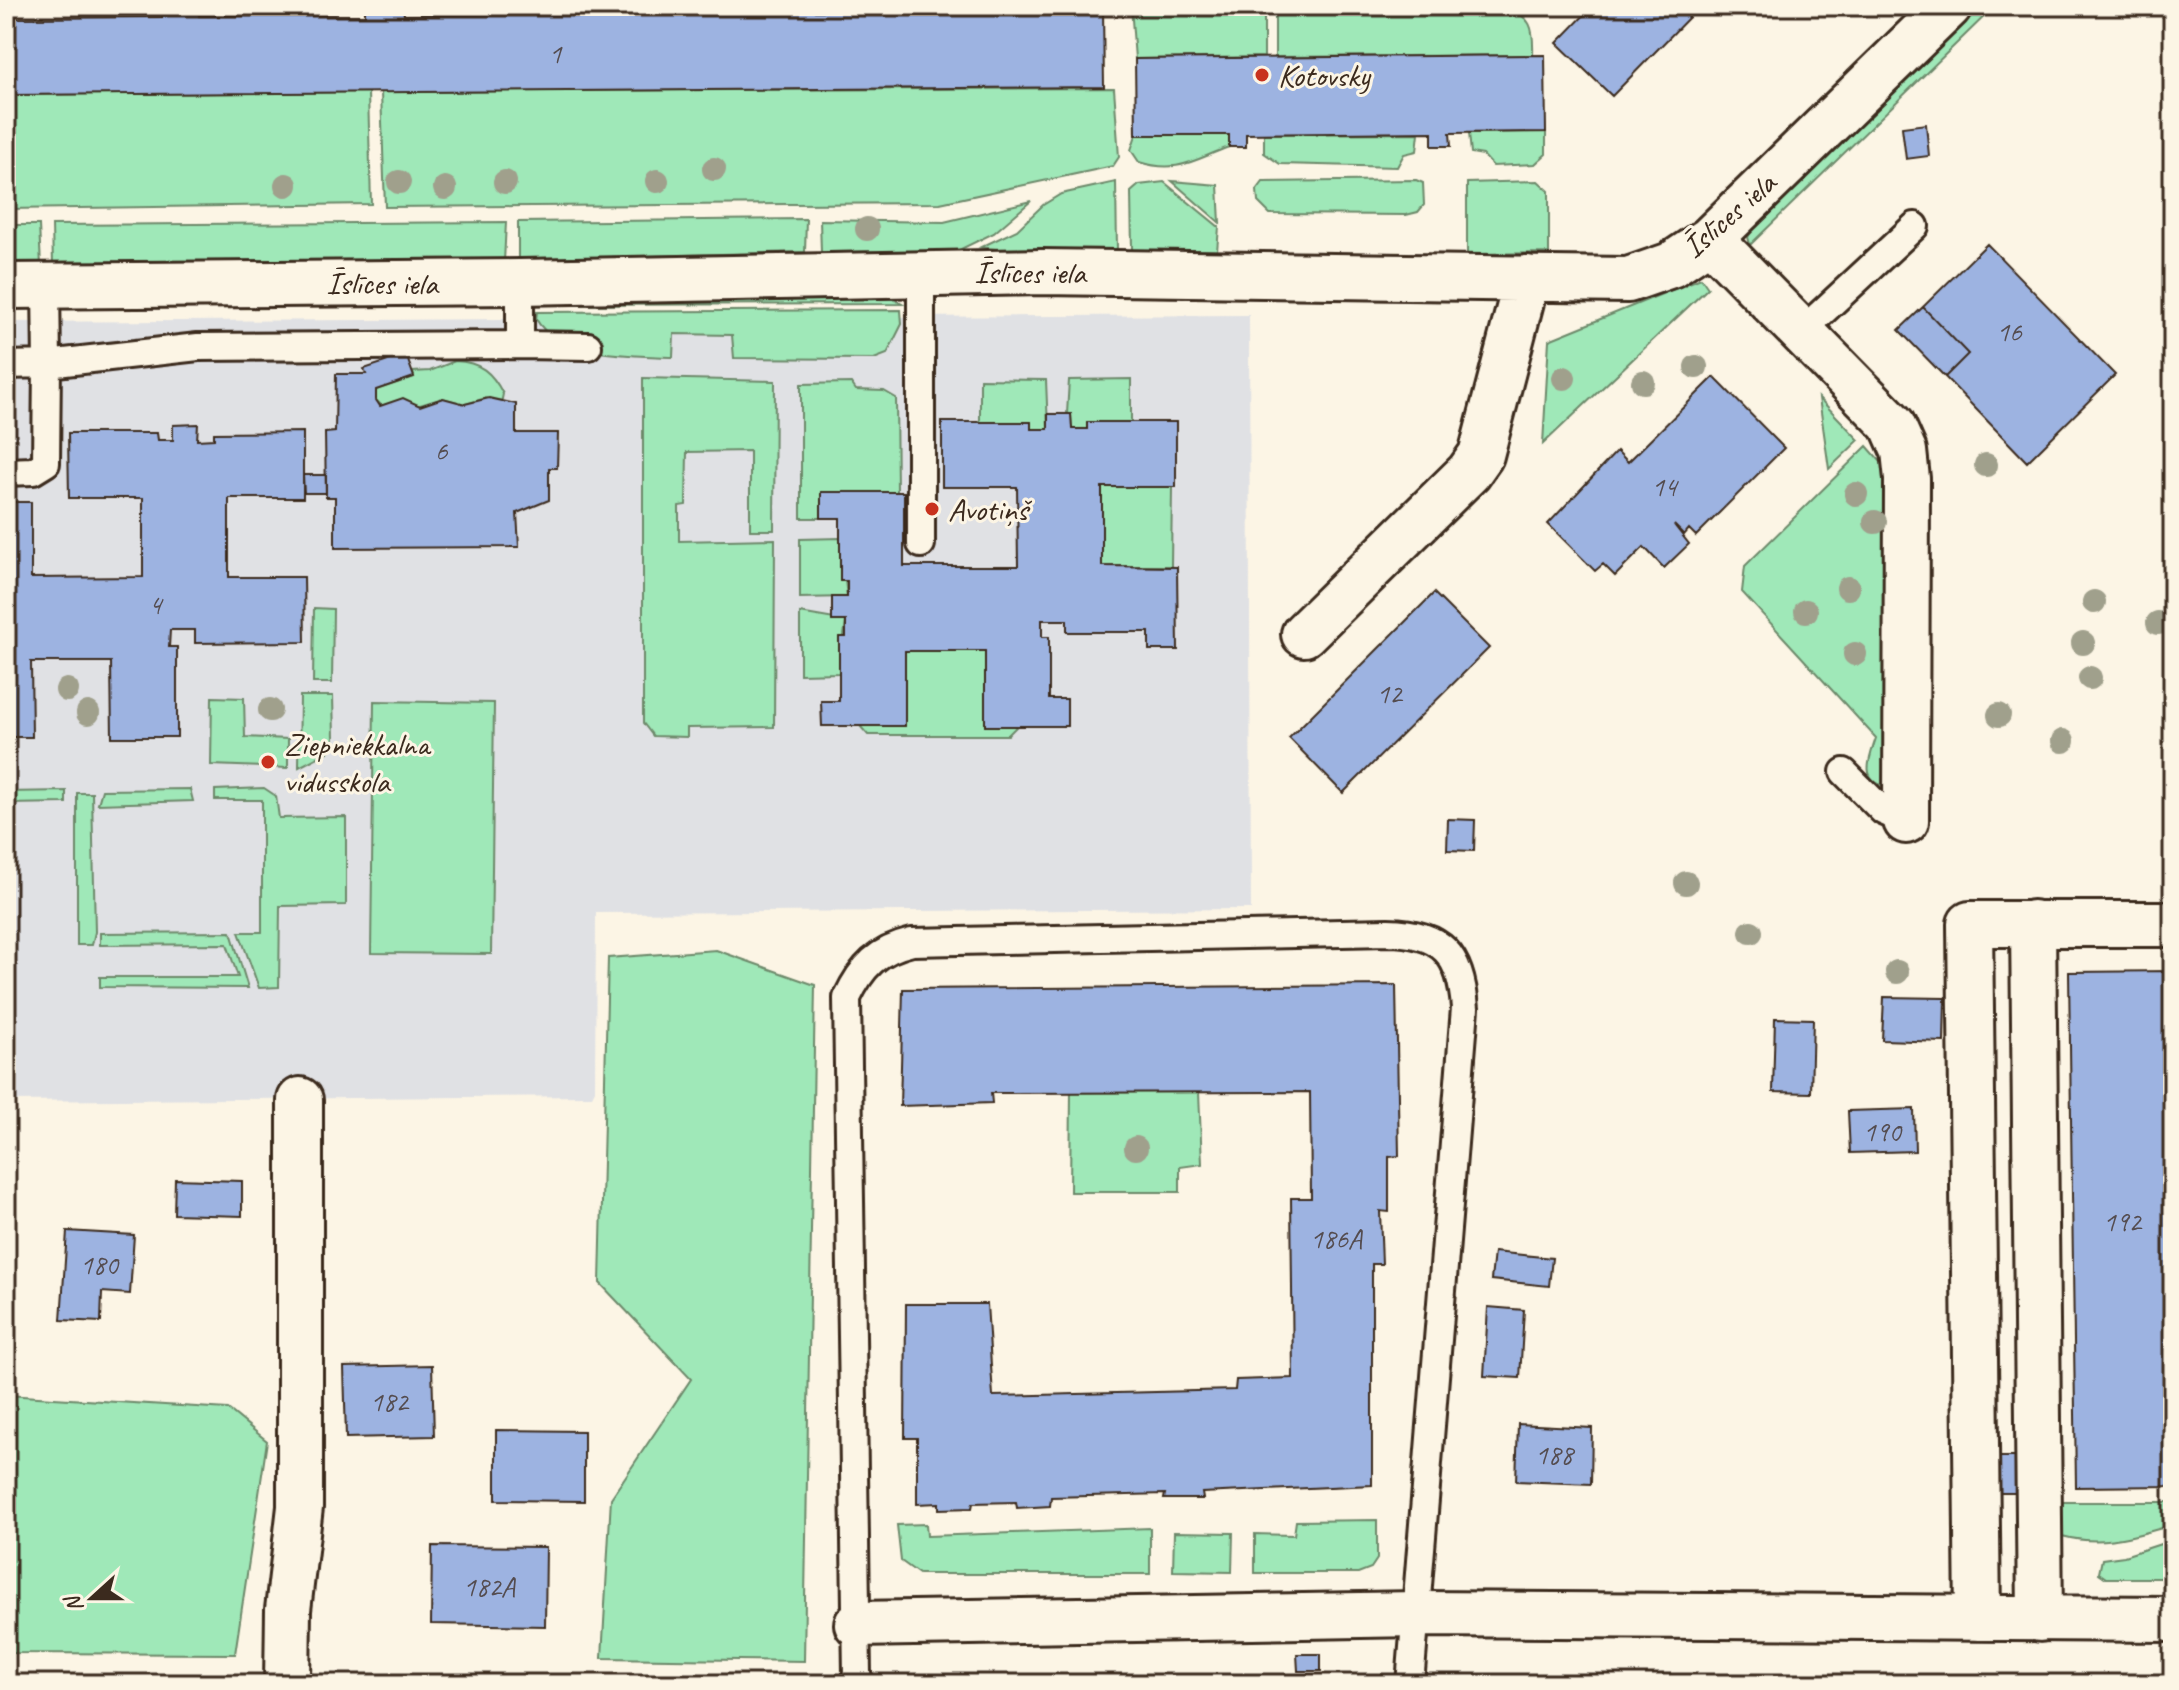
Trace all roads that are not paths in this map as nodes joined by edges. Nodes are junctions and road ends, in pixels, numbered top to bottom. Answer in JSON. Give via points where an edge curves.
{"nodes":[{"id":1,"x":1949,"y":6,"type":"edge"},
{"id":2,"x":1915,"y":226,"type":"dead end"},
{"id":3,"x":1710,"y":239,"type":"junction"},
{"id":4,"x":921,"y":272,"type":"junction"},
{"id":5,"x":1527,"y":278,"type":"junction"},
{"id":6,"x":520,"y":282,"type":"junction"},
{"id":7,"x":26,"y":286,"type":"edge"},
{"id":8,"x":1801,"y":332,"type":"junction"},
{"id":9,"x":520,"y":345,"type":"junction"},
{"id":10,"x":588,"y":346,"type":"dead end"},
{"id":11,"x":47,"y":364,"type":"junction"},
{"id":12,"x":6,"y":365,"type":"edge"},
{"id":13,"x":6,"y":472,"type":"edge"},
{"id":14,"x":921,"y":544,"type":"dead end"},
{"id":15,"x":1304,"y":634,"type":"dead end"},
{"id":16,"x":1844,"y":772,"type":"dead end"},
{"id":17,"x":1906,"y":821,"type":"joint"},
{"id":18,"x":2033,"y":923,"type":"junction"},
{"id":19,"x":2173,"y":924,"type":"edge"},
{"id":20,"x":300,"y":1100,"type":"dead end"},
{"id":21,"x":1417,"y":1614,"type":"junction"},
{"id":22,"x":1978,"y":1618,"type":"junction"},
{"id":23,"x":2040,"y":1619,"type":"junction"},
{"id":24,"x":2173,"y":1619,"type":"edge"},
{"id":25,"x":857,"y":1624,"type":"junction"},
{"id":26,"x":856,"y":1681,"type":"edge"},
{"id":27,"x":287,"y":1684,"type":"edge"},
{"id":28,"x":1410,"y":1684,"type":"edge"}],
"edges":[{"from":1,"to":3,"type":"street","name":"Īslīces iela"},
{"from":2,"to":8,"type":"lane"},
{"from":3,"to":5,"type":"street","name":"Īslīces iela","via":[[1671,265],[1628,280]]},
{"from":3,"to":8,"type":"street"},
{"from":4,"to":5,"type":"street","name":"Īslīces iela"},
{"from":4,"to":6,"type":"street","name":"Īslīces iela"},
{"from":4,"to":14,"type":"lane"},
{"from":5,"to":15,"type":"street","via":[[1481,455]]},
{"from":6,"to":7,"type":"street","name":"Īslīces iela"},
{"from":6,"to":9,"type":"lane"},
{"from":7,"to":11,"type":"lane"},
{"from":8,"to":17,"type":"street","via":[[1892,424],[1904,451]]},
{"from":9,"to":10,"type":"lane"},
{"from":9,"to":11,"type":"lane","via":[[198,347]]},
{"from":11,"to":12,"type":"lane"},
{"from":11,"to":13,"type":"lane","via":[[46,463],[33,471]]},
{"from":16,"to":17,"type":"lane","via":[[1883,811]]},
{"from":18,"to":19,"type":"street"},
{"from":18,"to":22,"type":"street","via":[[1970,924]]},
{"from":18,"to":23,"type":"street"},
{"from":20,"to":27,"type":"street","via":[[300,1507],[288,1610]]},
{"from":21,"to":22,"type":"street"},
{"from":21,"to":25,"type":"street"},
{"from":21,"to":25,"type":"lane","via":[[1465,1008],[1463,976],[1447,953],[1429,937],[1388,932],[912,942],[876,955],[858,975],[847,998]]},
{"from":21,"to":28,"type":"lane"},
{"from":22,"to":23,"type":"street"},
{"from":23,"to":24,"type":"street"},
{"from":25,"to":26,"type":"lane"}]}
